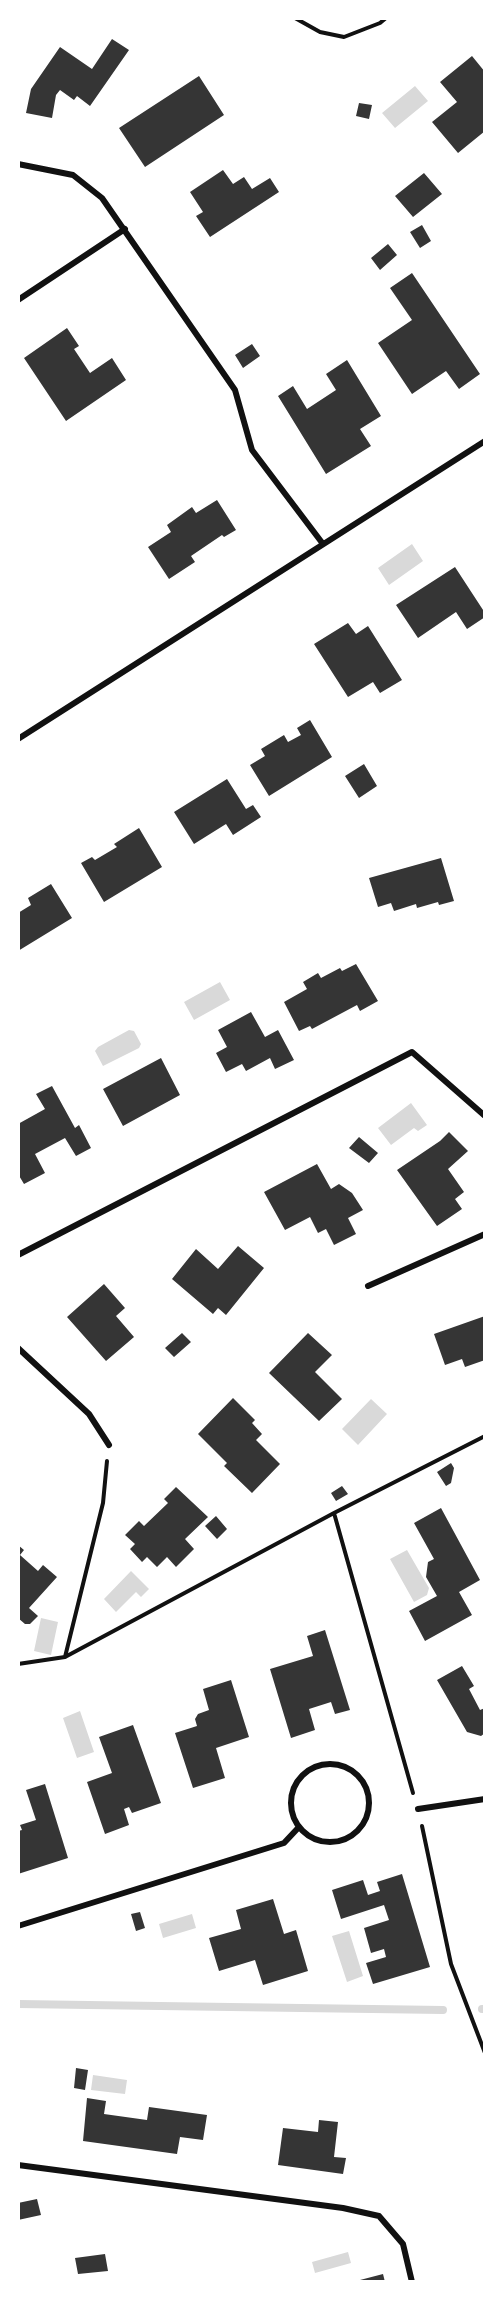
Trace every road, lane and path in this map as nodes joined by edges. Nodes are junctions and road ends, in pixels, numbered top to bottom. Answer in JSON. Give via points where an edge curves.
{"nodes":[{"id":1,"x":296,"y":18,"type":"edge"},
{"id":2,"x":386,"y":18,"type":"edge"},
{"id":3,"x":18,"y":164,"type":"edge"},
{"id":4,"x":125,"y":229,"type":"junction"},
{"id":5,"x":18,"y":300,"type":"edge"},
{"id":6,"x":485,"y":441,"type":"edge"},
{"id":7,"x":323,"y":544,"type":"junction"},
{"id":8,"x":18,"y":739,"type":"edge"},
{"id":9,"x":485,"y":1116,"type":"edge"},
{"id":10,"x":485,"y":1234,"type":"edge"},
{"id":11,"x":18,"y":1255,"type":"edge"},
{"id":12,"x":368,"y":1286,"type":"dead end"},
{"id":13,"x":18,"y":1348,"type":"edge"},
{"id":14,"x":485,"y":1436,"type":"edge"},
{"id":15,"x":108,"y":1445,"type":"joint"},
{"id":16,"x":334,"y":1513,"type":"junction"},
{"id":17,"x":65,"y":1658,"type":"junction"},
{"id":18,"x":18,"y":1664,"type":"edge"},
{"id":19,"x":485,"y":1799,"type":"edge"},
{"id":20,"x":418,"y":1809,"type":"junction"},
{"id":21,"x":298,"y":1827,"type":"junction"},
{"id":22,"x":18,"y":1926,"type":"edge"},
{"id":23,"x":485,"y":2053,"type":"edge"},
{"id":24,"x":18,"y":2166,"type":"edge"},
{"id":25,"x":412,"y":2282,"type":"edge"}],
"edges":[{"from":1,"to":2,"type":"path","via":[[320,32],[344,37]]},
{"from":3,"to":4,"type":"street","via":[[73,175],[102,198]]},
{"from":4,"to":5,"type":"street"},
{"from":4,"to":7,"type":"street","via":[[235,390],[252,450]]},
{"from":6,"to":7,"type":"street"},
{"from":7,"to":8,"type":"street"},
{"from":9,"to":11,"type":"street","via":[[412,1052]]},
{"from":10,"to":12,"type":"street"},
{"from":13,"to":15,"type":"street","via":[[89,1414]]},
{"from":14,"to":16,"type":"path"},
{"from":15,"to":17,"type":"path","via":[[103,1503]]},
{"from":16,"to":17,"type":"path"},
{"from":16,"to":20,"type":"path"},
{"from":17,"to":18,"type":"path"},
{"from":19,"to":20,"type":"street"},
{"from":20,"to":23,"type":"path","via":[[452,1964]]},
{"from":21,"to":21,"type":"street","via":[[321,1841],[347,1839],[368,1813],[368,1793],[363,1781],[343,1765],[330,1763],[307,1771],[292,1791],[293,1816]]},
{"from":21,"to":22,"type":"street","via":[[284,1843]]},
{"from":24,"to":25,"type":"street","via":[[379,2216],[403,2244]]}]}
